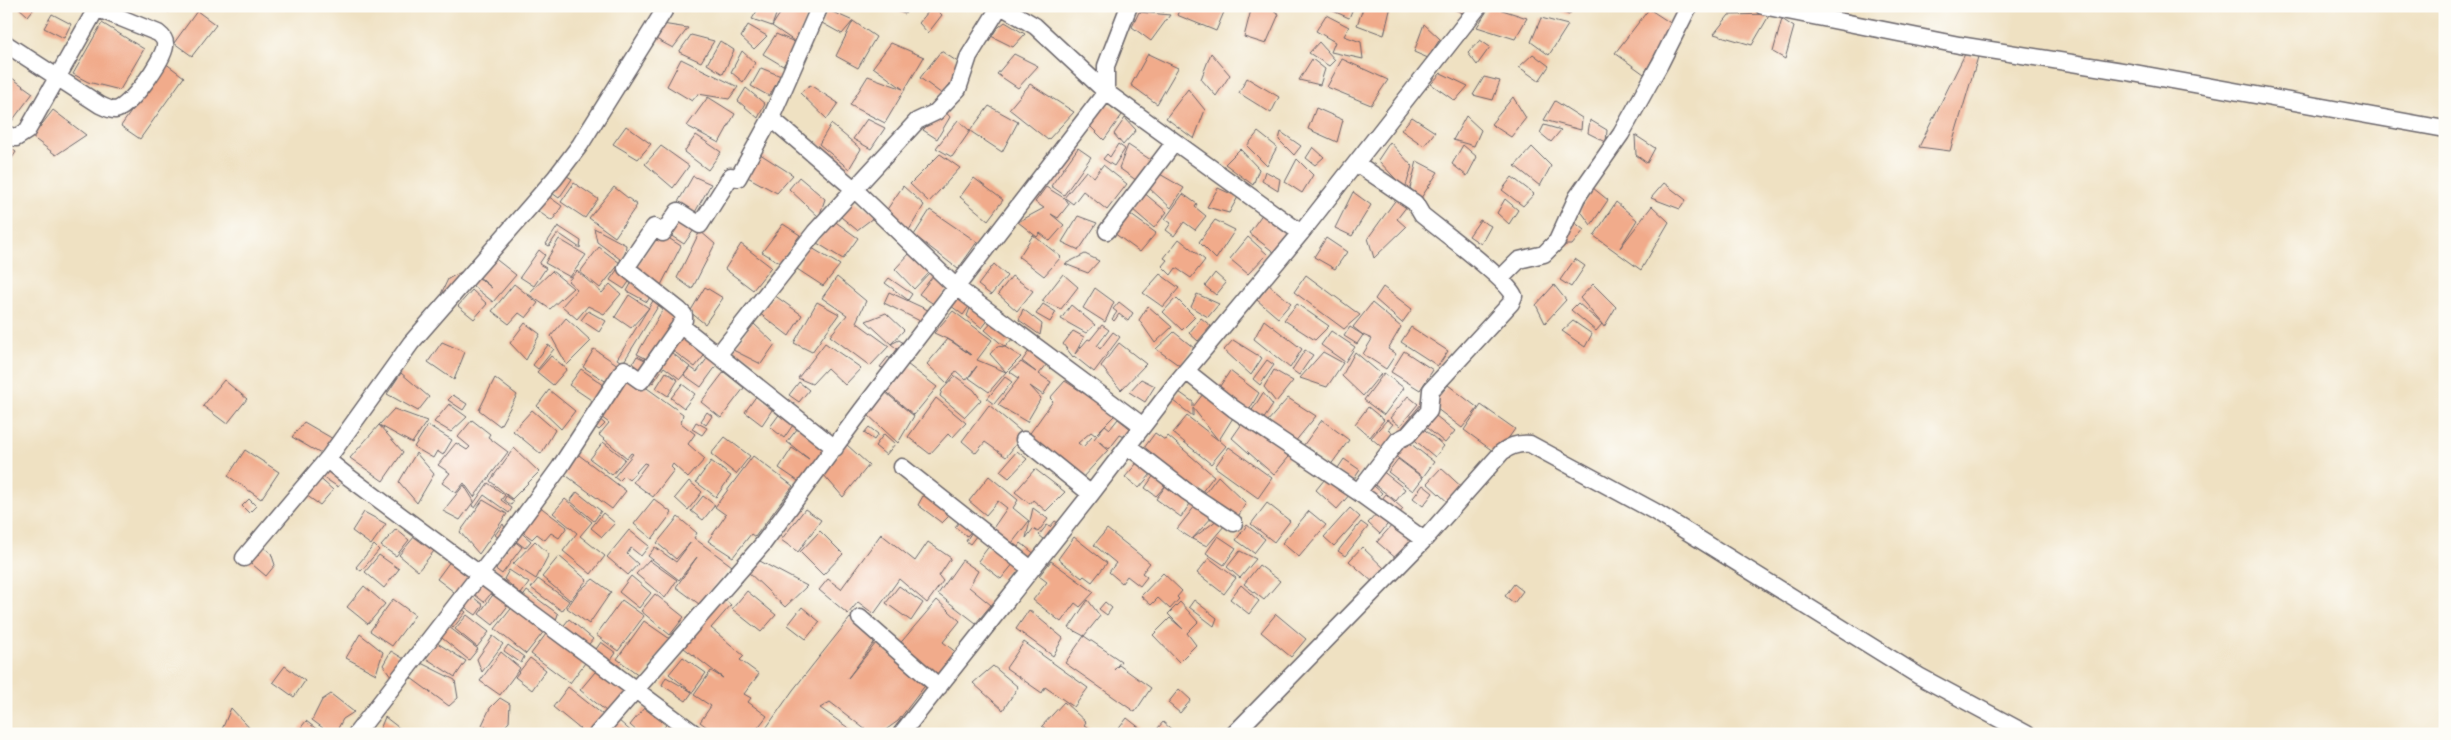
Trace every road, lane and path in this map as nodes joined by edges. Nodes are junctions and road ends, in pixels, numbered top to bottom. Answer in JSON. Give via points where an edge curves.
{"nodes":[{"id":1,"x":667,"y":6,"type":"edge"},
{"id":2,"x":820,"y":6,"type":"edge"},
{"id":3,"x":1001,"y":6,"type":"edge"},
{"id":4,"x":1129,"y":6,"type":"edge"},
{"id":5,"x":1479,"y":6,"type":"edge"},
{"id":6,"x":1689,"y":6,"type":"edge"},
{"id":7,"x":1763,"y":6,"type":"edge"},
{"id":8,"x":94,"y":7,"type":"edge"},
{"id":9,"x":6,"y":44,"type":"edge"},
{"id":10,"x":57,"y":79,"type":"junction"},
{"id":11,"x":1106,"y":92,"type":"junction"},
{"id":12,"x":771,"y":118,"type":"junction"},
{"id":13,"x":2445,"y":129,"type":"edge"},
{"id":14,"x":6,"y":134,"type":"edge"},
{"id":15,"x":1174,"y":143,"type":"junction"},
{"id":16,"x":1356,"y":163,"type":"junction"},
{"id":17,"x":854,"y":189,"type":"junction"},
{"id":18,"x":1107,"y":231,"type":"dead end"},
{"id":19,"x":1301,"y":233,"type":"junction"},
{"id":20,"x":1500,"y":278,"type":"junction"},
{"id":21,"x":956,"y":287,"type":"junction"},
{"id":22,"x":680,"y":325,"type":"junction"},
{"id":23,"x":719,"y":354,"type":"junction"},
{"id":24,"x":1186,"y":372,"type":"junction"},
{"id":25,"x":1143,"y":426,"type":"junction"},
{"id":26,"x":1024,"y":440,"type":"dead end"},
{"id":27,"x":1128,"y":446,"type":"junction"},
{"id":28,"x":834,"y":448,"type":"junction"},
{"id":29,"x":329,"y":457,"type":"junction"},
{"id":30,"x":902,"y":467,"type":"dead end"},
{"id":31,"x":1358,"y":492,"type":"junction"},
{"id":32,"x":1091,"y":494,"type":"junction"},
{"id":33,"x":1234,"y":522,"type":"dead end"},
{"id":34,"x":1424,"y":540,"type":"junction"},
{"id":35,"x":244,"y":558,"type":"dead end"},
{"id":36,"x":1031,"y":569,"type":"junction"},
{"id":37,"x":480,"y":576,"type":"junction"},
{"id":38,"x":860,"y":618,"type":"dead end"},
{"id":39,"x":939,"y":687,"type":"junction"},
{"id":40,"x":637,"y":689,"type":"junction"},
{"id":41,"x":356,"y":734,"type":"edge"},
{"id":42,"x":597,"y":734,"type":"edge"},
{"id":43,"x":695,"y":734,"type":"edge"},
{"id":44,"x":901,"y":734,"type":"edge"},
{"id":45,"x":1234,"y":734,"type":"edge"},
{"id":46,"x":2027,"y":734,"type":"edge"}],
"edges":[{"from":1,"to":29,"type":"street","via":[[580,145],[411,343]]},
{"from":2,"to":12,"type":"street"},
{"from":3,"to":11,"type":"street","via":[[1035,26]]},
{"from":3,"to":17,"type":"street","via":[[969,56],[958,89],[936,112],[917,121]]},
{"from":4,"to":11,"type":"street","via":[[1106,66]]},
{"from":5,"to":16,"type":"street"},
{"from":6,"to":20,"type":"street","via":[[1621,134],[1577,197],[1557,241],[1544,254],[1520,260]]},
{"from":7,"to":13,"type":"street","via":[[1959,45]]},
{"from":8,"to":10,"type":"street"},
{"from":8,"to":10,"type":"street","via":[[162,36],[165,46],[162,54],[139,92],[115,110],[100,105]]},
{"from":9,"to":10,"type":"street"},
{"from":10,"to":14,"type":"street","via":[[26,131],[16,138]]},
{"from":11,"to":15,"type":"street"},
{"from":11,"to":21,"type":"street"},
{"from":12,"to":17,"type":"street"},
{"from":12,"to":22,"type":"street","via":[[738,178],[731,176],[700,225],[678,211],[664,233],[654,227],[626,268],[684,314]]},
{"from":15,"to":18,"type":"street"},
{"from":15,"to":19,"type":"street"},
{"from":16,"to":19,"type":"street"},
{"from":16,"to":20,"type":"street","via":[[1415,203],[1422,215]]},
{"from":17,"to":21,"type":"street"},
{"from":17,"to":23,"type":"street","via":[[815,232]]},
{"from":19,"to":24,"type":"street"},
{"from":20,"to":31,"type":"street","via":[[1512,291],[1511,303],[1431,390],[1429,411],[1408,435],[1398,440]]},
{"from":21,"to":25,"type":"street"},
{"from":21,"to":28,"type":"street"},
{"from":22,"to":23,"type":"street"},
{"from":22,"to":37,"type":"street","via":[[641,380],[624,369],[560,467]]},
{"from":23,"to":28,"type":"street"},
{"from":24,"to":25,"type":"street"},
{"from":24,"to":31,"type":"street","via":[[1234,409]]},
{"from":25,"to":27,"type":"street"},
{"from":26,"to":32,"type":"street"},
{"from":27,"to":32,"type":"street"},
{"from":27,"to":33,"type":"street","via":[[1186,491]]},
{"from":28,"to":40,"type":"street","via":[[762,545]]},
{"from":29,"to":35,"type":"street"},
{"from":29,"to":37,"type":"street","via":[[331,463],[346,475]]},
{"from":30,"to":36,"type":"street"},
{"from":31,"to":34,"type":"street"},
{"from":32,"to":36,"type":"street"},
{"from":34,"to":45,"type":"street"},
{"from":34,"to":46,"type":"street","via":[[1502,452],[1516,444],[1530,444],[1654,511],[1919,676]]},
{"from":36,"to":39,"type":"street"},
{"from":37,"to":40,"type":"street"},
{"from":37,"to":41,"type":"street"},
{"from":38,"to":39,"type":"street"},
{"from":39,"to":44,"type":"street"},
{"from":40,"to":42,"type":"street"},
{"from":40,"to":43,"type":"street"}]}
